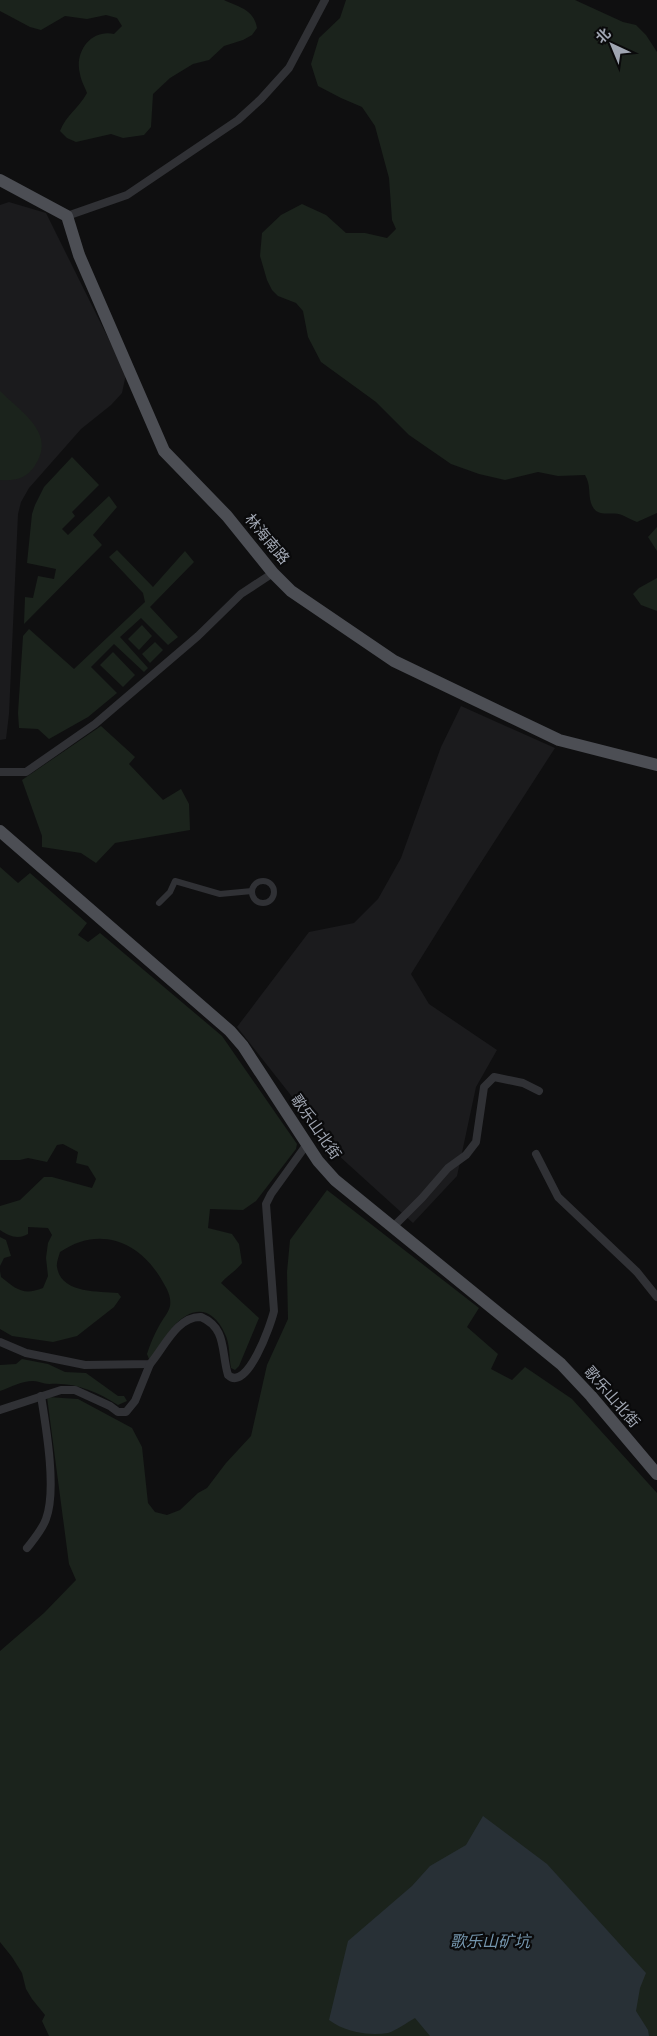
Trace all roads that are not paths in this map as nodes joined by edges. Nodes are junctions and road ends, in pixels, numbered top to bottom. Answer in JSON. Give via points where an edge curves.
{"nodes":[{"id":1,"x":325,"y":0,"type":"edge"},
{"id":2,"x":0,"y":180,"type":"edge"},
{"id":3,"x":67,"y":216,"type":"junction"},
{"id":4,"x":273,"y":573,"type":"junction"},
{"id":5,"x":657,"y":765,"type":"edge"},
{"id":6,"x":0,"y":772,"type":"edge"},
{"id":7,"x":0,"y":831,"type":"edge"},
{"id":8,"x":252,"y":891,"type":"dead end"},
{"id":9,"x":159,"y":903,"type":"dead end"},
{"id":10,"x":539,"y":1091,"type":"dead end"},
{"id":11,"x":307,"y":1144,"type":"junction"},
{"id":12,"x":536,"y":1154,"type":"dead end"},
{"id":13,"x":392,"y":1227,"type":"junction"},
{"id":14,"x":657,"y":1297,"type":"edge"},
{"id":15,"x":0,"y":1342,"type":"edge"},
{"id":16,"x":150,"y":1364,"type":"junction"},
{"id":17,"x":41,"y":1396,"type":"junction"},
{"id":18,"x":0,"y":1410,"type":"edge"},
{"id":19,"x":657,"y":1474,"type":"edge"},
{"id":20,"x":27,"y":1548,"type":"dead end"}],
"edges":[{"from":1,"to":3,"type":"street","via":[[289,68],[238,120],[127,195]]},
{"from":2,"to":3,"type":"main road"},
{"from":3,"to":4,"type":"main road","name":"林海南路","via":[[79,255],[164,451],[227,516]]},
{"from":4,"to":5,"type":"main road","name":"林海南路","via":[[291,591],[394,662],[559,740]]},
{"from":4,"to":6,"type":"street","via":[[241,594],[198,636],[95,724],[26,772]]},
{"from":7,"to":11,"type":"main road","name":"歌乐山北街","via":[[230,1031]]},
{"from":8,"to":9,"type":"street","via":[[220,894],[175,881]]},
{"from":10,"to":13,"type":"street","via":[[494,1077],[484,1087],[476,1142]]},
{"from":11,"to":13,"type":"main road","name":"歌乐山北街","via":[[335,1180]]},
{"from":11,"to":16,"type":"street","via":[[266,1204],[274,1311],[271,1325],[251,1366],[242,1376],[231,1378],[223,1340],[212,1323],[201,1317],[182,1324]]},
{"from":12,"to":14,"type":"street","via":[[558,1197],[637,1272]]},
{"from":13,"to":19,"type":"main road","name":"歌乐山北街","via":[[561,1364]]},
{"from":15,"to":16,"type":"street","via":[[26,1353],[85,1365]]},
{"from":16,"to":17,"type":"street","via":[[126,1412],[118,1412],[75,1390]]},
{"from":17,"to":18,"type":"street"},
{"from":17,"to":20,"type":"street","via":[[51,1494],[43,1527]]}]}
